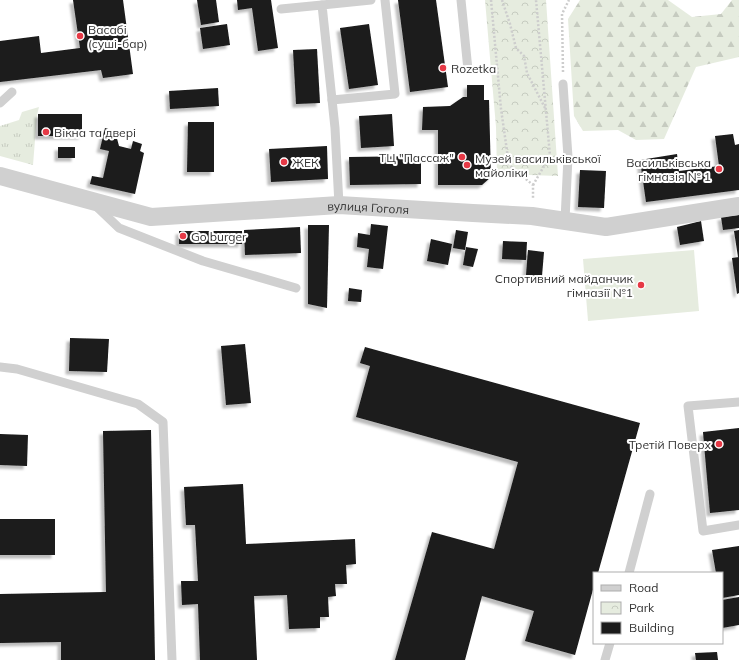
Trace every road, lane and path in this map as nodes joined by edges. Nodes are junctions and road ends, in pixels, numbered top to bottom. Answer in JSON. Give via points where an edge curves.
{"nodes":[{"id":1,"x":371,"y":0,"type":"edge"},
{"id":2,"x":385,"y":0,"type":"edge"},
{"id":3,"x":461,"y":0,"type":"edge"},
{"id":4,"x":491,"y":0,"type":"edge"},
{"id":5,"x":502,"y":0,"type":"edge"},
{"id":6,"x":536,"y":0,"type":"edge"},
{"id":7,"x":569,"y":0,"type":"edge"},
{"id":8,"x":322,"y":5,"type":"junction"},
{"id":9,"x":281,"y":9,"type":"dead end"},
{"id":10,"x":468,"y":70,"type":"dead end"},
{"id":11,"x":563,"y":84,"type":"joint"},
{"id":12,"x":12,"y":92,"type":"dead end"},
{"id":13,"x":332,"y":100,"type":"junction"},
{"id":14,"x":0,"y":102,"type":"edge"},
{"id":15,"x":545,"y":110,"type":"junction"},
{"id":16,"x":0,"y":176,"type":"edge"},
{"id":17,"x":533,"y":185,"type":"junction"},
{"id":18,"x":91,"y":200,"type":"junction"},
{"id":19,"x":339,"y":205,"type":"junction"},
{"id":20,"x":739,"y":206,"type":"edge"},
{"id":21,"x":532,"y":216,"type":"junction"},
{"id":22,"x":565,"y":220,"type":"junction"},
{"id":23,"x":296,"y":288,"type":"dead end"},
{"id":24,"x":0,"y":367,"type":"edge"},
{"id":25,"x":739,"y":402,"type":"edge"},
{"id":26,"x":650,"y":494,"type":"dead end"},
{"id":27,"x":739,"y":525,"type":"edge"},
{"id":28,"x":629,"y":572,"type":"edge"},
{"id":29,"x":610,"y":644,"type":"edge"},
{"id":30,"x":172,"y":660,"type":"edge"},
{"id":31,"x":605,"y":660,"type":"edge"}],
"edges":[{"from":1,"to":8,"type":"lane"},
{"from":2,"to":13,"type":"lane","via":[[395,94]]},
{"from":3,"to":10,"type":"lane"},
{"from":4,"to":17,"type":"path","via":[[509,165]]},
{"from":5,"to":15,"type":"path","via":[[516,48],[524,56],[527,73]]},
{"from":6,"to":15,"type":"path"},
{"from":7,"to":11,"type":"path","via":[[562,14]]},
{"from":8,"to":9,"type":"lane"},
{"from":8,"to":13,"type":"lane"},
{"from":11,"to":22,"type":"lane","via":[[568,157]]},
{"from":12,"to":14,"type":"lane"},
{"from":13,"to":19,"type":"lane"},
{"from":15,"to":17,"type":"path","via":[[550,156]]},
{"from":16,"to":18,"type":"street","name":"вулиця Гоголя"},
{"from":17,"to":21,"type":"path"},
{"from":18,"to":19,"type":"street","name":"вулиця Гоголя","via":[[151,217]]},
{"from":18,"to":23,"type":"lane","via":[[119,228],[203,261]]},
{"from":19,"to":21,"type":"street","name":"вулиця Гоголя"},
{"from":20,"to":22,"type":"street","name":"вулиця Гоголя","via":[[606,227]]},
{"from":21,"to":22,"type":"street","name":"вулиця Гоголя"},
{"from":24,"to":30,"type":"lane","via":[[17,369],[138,404],[163,422]]},
{"from":25,"to":27,"type":"lane","via":[[688,406],[703,531]]},
{"from":26,"to":28,"type":"lane"},
{"from":29,"to":31,"type":"lane"}]}
